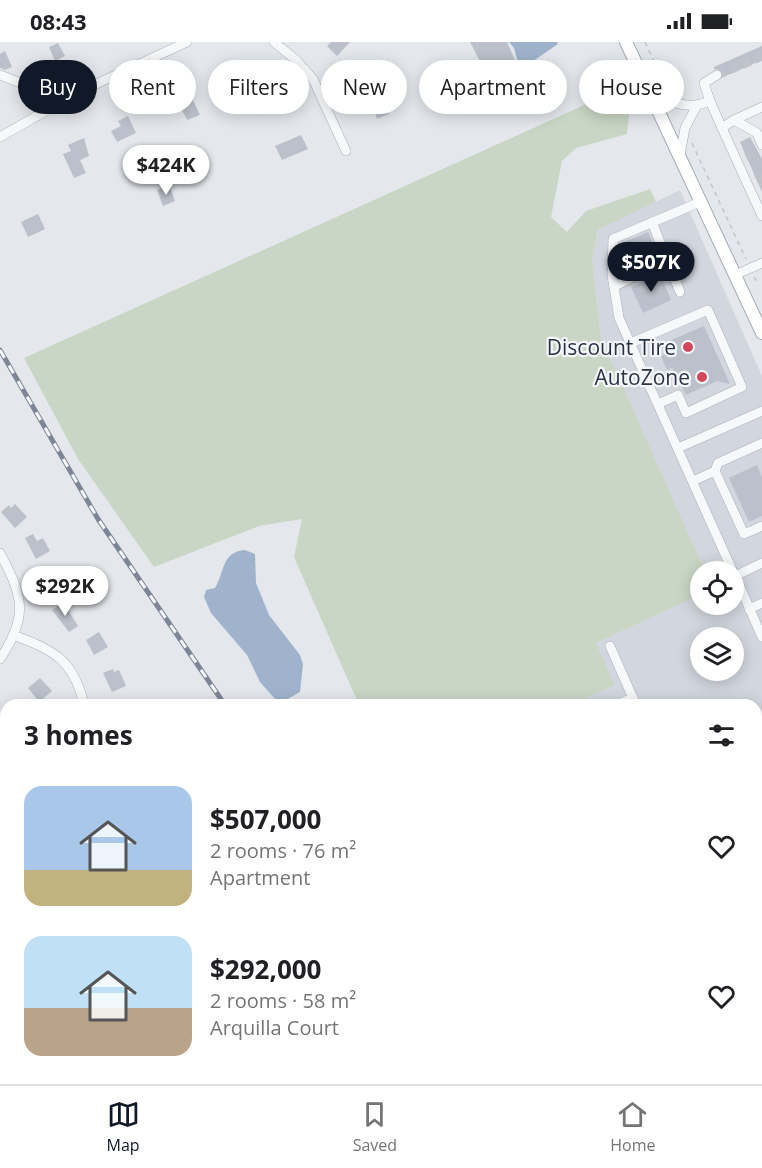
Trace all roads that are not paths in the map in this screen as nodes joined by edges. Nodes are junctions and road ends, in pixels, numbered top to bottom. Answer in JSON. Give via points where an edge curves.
{"nodes":[{"id":1,"x":187,"y":42,"type":"edge"},
{"id":2,"x":274,"y":42,"type":"edge"},
{"id":3,"x":626,"y":42,"type":"edge"},
{"id":4,"x":177,"y":44,"type":"edge"},
{"id":5,"x":634,"y":60,"type":"edge"},
{"id":6,"x":0,"y":75,"type":"edge"},
{"id":7,"x":717,"y":75,"type":"dead end"},
{"id":8,"x":18,"y":81,"type":"edge"},
{"id":9,"x":97,"y":83,"type":"edge"},
{"id":10,"x":710,"y":101,"type":"junction"},
{"id":11,"x":762,"y":103,"type":"edge"},
{"id":12,"x":684,"y":104,"type":"edge"},
{"id":13,"x":696,"y":107,"type":"junction"},
{"id":14,"x":762,"y":107,"type":"edge"},
{"id":15,"x":762,"y":112,"type":"edge"},
{"id":16,"x":41,"y":114,"type":"edge"},
{"id":17,"x":659,"y":114,"type":"edge"},
{"id":18,"x":746,"y":115,"type":"junction"},
{"id":19,"x":734,"y":120,"type":"junction"},
{"id":20,"x":722,"y":128,"type":"junction"},
{"id":21,"x":0,"y":137,"type":"edge"},
{"id":22,"x":760,"y":145,"type":"edge"},
{"id":23,"x":346,"y":151,"type":"dead end"},
{"id":24,"x":680,"y":159,"type":"junction"},
{"id":25,"x":700,"y":202,"type":"junction"},
{"id":26,"x":761,"y":212,"type":"edge"},
{"id":27,"x":652,"y":222,"type":"junction"},
{"id":28,"x":667,"y":260,"type":"junction"},
{"id":29,"x":762,"y":263,"type":"edge"},
{"id":30,"x":735,"y":275,"type":"junction"},
{"id":31,"x":615,"y":286,"type":"junction"},
{"id":32,"x":680,"y":292,"type":"dead end"},
{"id":33,"x":762,"y":333,"type":"edge"},
{"id":34,"x":631,"y":343,"type":"junction"},
{"id":35,"x":658,"y":404,"type":"junction"},
{"id":36,"x":762,"y":411,"type":"edge"},
{"id":37,"x":762,"y":443,"type":"edge"},
{"id":38,"x":678,"y":448,"type":"junction"},
{"id":39,"x":715,"y":471,"type":"junction"},
{"id":40,"x":693,"y":482,"type":"junction"},
{"id":41,"x":762,"y":526,"type":"edge"},
{"id":42,"x":0,"y":553,"type":"edge"},
{"id":43,"x":728,"y":561,"type":"edge"},
{"id":44,"x":762,"y":563,"type":"edge"},
{"id":45,"x":744,"y":570,"type":"edge"},
{"id":46,"x":744,"y":596,"type":"edge"},
{"id":47,"x":762,"y":603,"type":"edge"},
{"id":48,"x":750,"y":609,"type":"junction"},
{"id":49,"x":13,"y":635,"type":"junction"},
{"id":50,"x":762,"y":637,"type":"edge"},
{"id":51,"x":610,"y":646,"type":"dead end"},
{"id":52,"x":0,"y":659,"type":"edge"},
{"id":53,"x":82,"y":699,"type":"edge"},
{"id":54,"x":633,"y":699,"type":"edge"}],
"edges":[{"from":1,"to":4,"type":"street"},
{"from":2,"to":23,"type":"street","via":[[313,79]]},
{"from":3,"to":5,"type":"main road"},
{"from":4,"to":9,"type":"street"},
{"from":6,"to":8,"type":"street"},
{"from":7,"to":10,"type":"street","via":[[704,83]]},
{"from":10,"to":13,"type":"street"},
{"from":10,"to":20,"type":"street"},
{"from":11,"to":18,"type":"street"},
{"from":12,"to":13,"type":"street"},
{"from":13,"to":24,"type":"street","via":[[685,128]]},
{"from":14,"to":18,"type":"street"},
{"from":15,"to":18,"type":"street"},
{"from":16,"to":21,"type":"street"},
{"from":17,"to":24,"type":"main road"},
{"from":18,"to":19,"type":"street"},
{"from":19,"to":20,"type":"street"},
{"from":19,"to":22,"type":"street","via":[[757,133]]},
{"from":20,"to":26,"type":"street","via":[[752,181]]},
{"from":24,"to":25,"type":"main road"},
{"from":25,"to":27,"type":"street"},
{"from":25,"to":30,"type":"main road"},
{"from":27,"to":28,"type":"street"},
{"from":27,"to":31,"type":"street","via":[[613,239]]},
{"from":28,"to":31,"type":"street"},
{"from":28,"to":32,"type":"street"},
{"from":29,"to":30,"type":"street"},
{"from":30,"to":33,"type":"main road"},
{"from":31,"to":34,"type":"street","via":[[619,318]]},
{"from":34,"to":35,"type":"street"},
{"from":34,"to":35,"type":"street","via":[[708,310],[742,387],[686,413],[678,395]]},
{"from":35,"to":38,"type":"street"},
{"from":36,"to":38,"type":"street"},
{"from":37,"to":39,"type":"street","via":[[718,463]]},
{"from":38,"to":40,"type":"street"},
{"from":39,"to":40,"type":"street"},
{"from":39,"to":41,"type":"street","via":[[744,534]]},
{"from":40,"to":43,"type":"street"},
{"from":42,"to":49,"type":"street","via":[[16,584],[21,619]]},
{"from":44,"to":45,"type":"street"},
{"from":46,"to":48,"type":"street"},
{"from":47,"to":48,"type":"street"},
{"from":48,"to":50,"type":"street"},
{"from":49,"to":52,"type":"street"},
{"from":49,"to":53,"type":"street","via":[[59,655],[72,669]]},
{"from":51,"to":54,"type":"street"}]}
